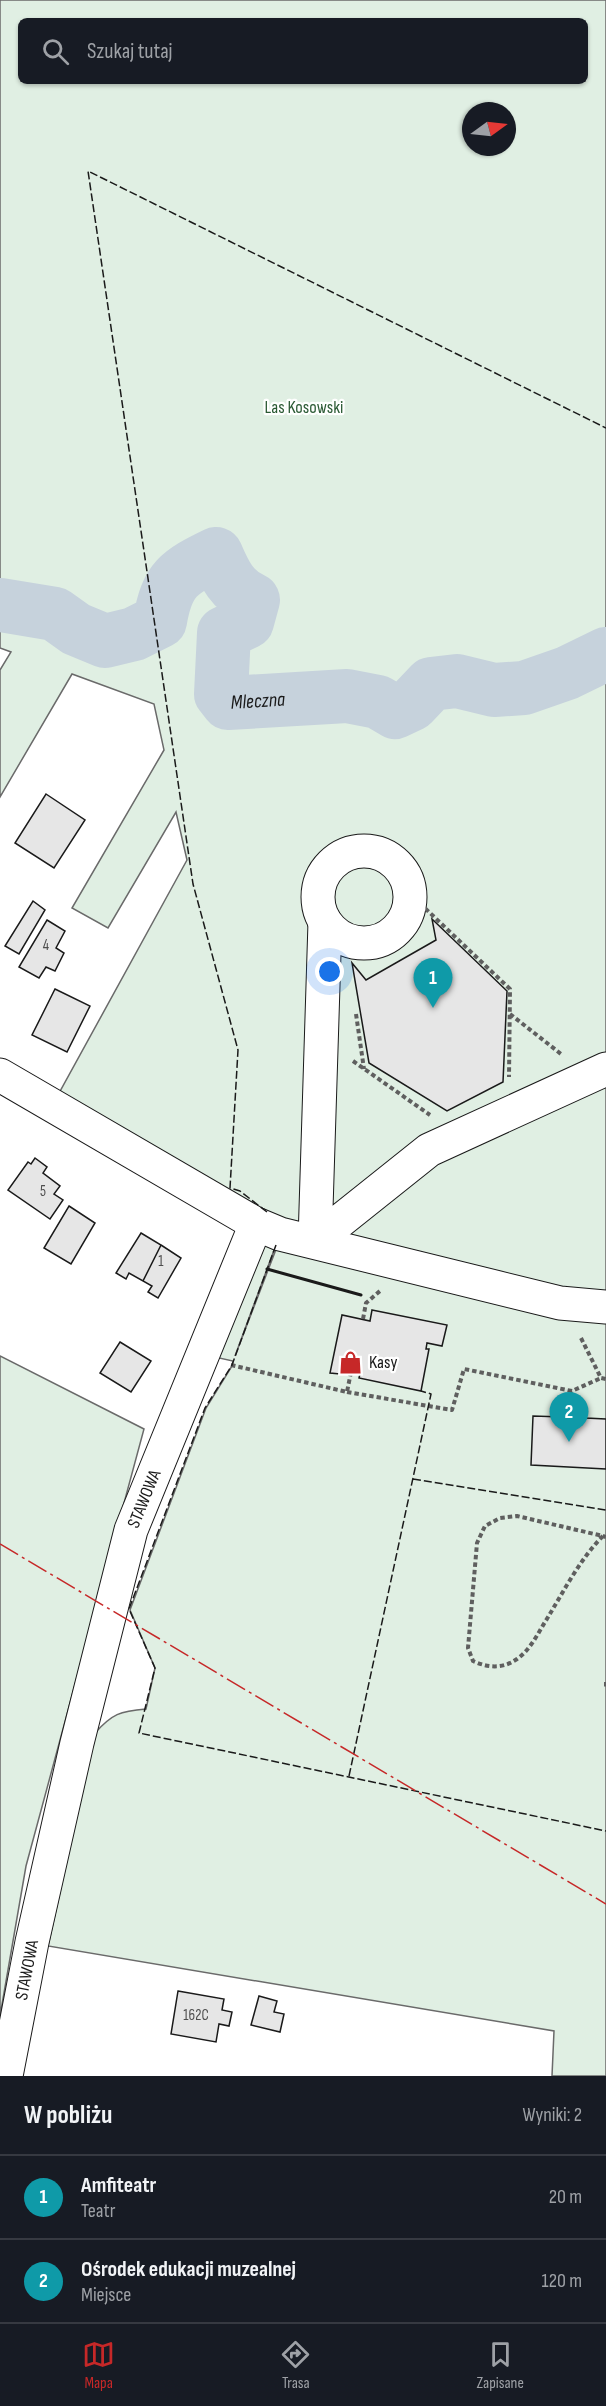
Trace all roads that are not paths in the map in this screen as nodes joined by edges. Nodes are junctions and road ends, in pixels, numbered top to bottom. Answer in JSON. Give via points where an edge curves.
{"nodes":[{"id":1,"x":326,"y":922,"type":"junction"},
{"id":2,"x":598,"y":1073,"type":"edge"},
{"id":3,"x":0,"y":1076,"type":"edge"},
{"id":4,"x":256,"y":1224,"type":"junction"},
{"id":5,"x":315,"y":1241,"type":"junction"},
{"id":6,"x":606,"y":1307,"type":"edge"},
{"id":7,"x":6,"y":2076,"type":"edge"}],
"edges":[{"from":1,"to":1,"type":"street","via":[[318,897],[320,884],[337,859],[365,851],[393,861],[403,872],[409,893],[406,915],[387,937],[358,942],[346,939]]},
{"from":1,"to":5,"type":"street"},
{"from":2,"to":5,"type":"street","via":[[429,1150]]},
{"from":3,"to":4,"type":"street"},
{"from":4,"to":5,"type":"street"},
{"from":4,"to":7,"type":"street","name":"STAWOWA","via":[[131,1530],[77,1743]]},
{"from":5,"to":6,"type":"street","via":[[560,1303]]}]}
